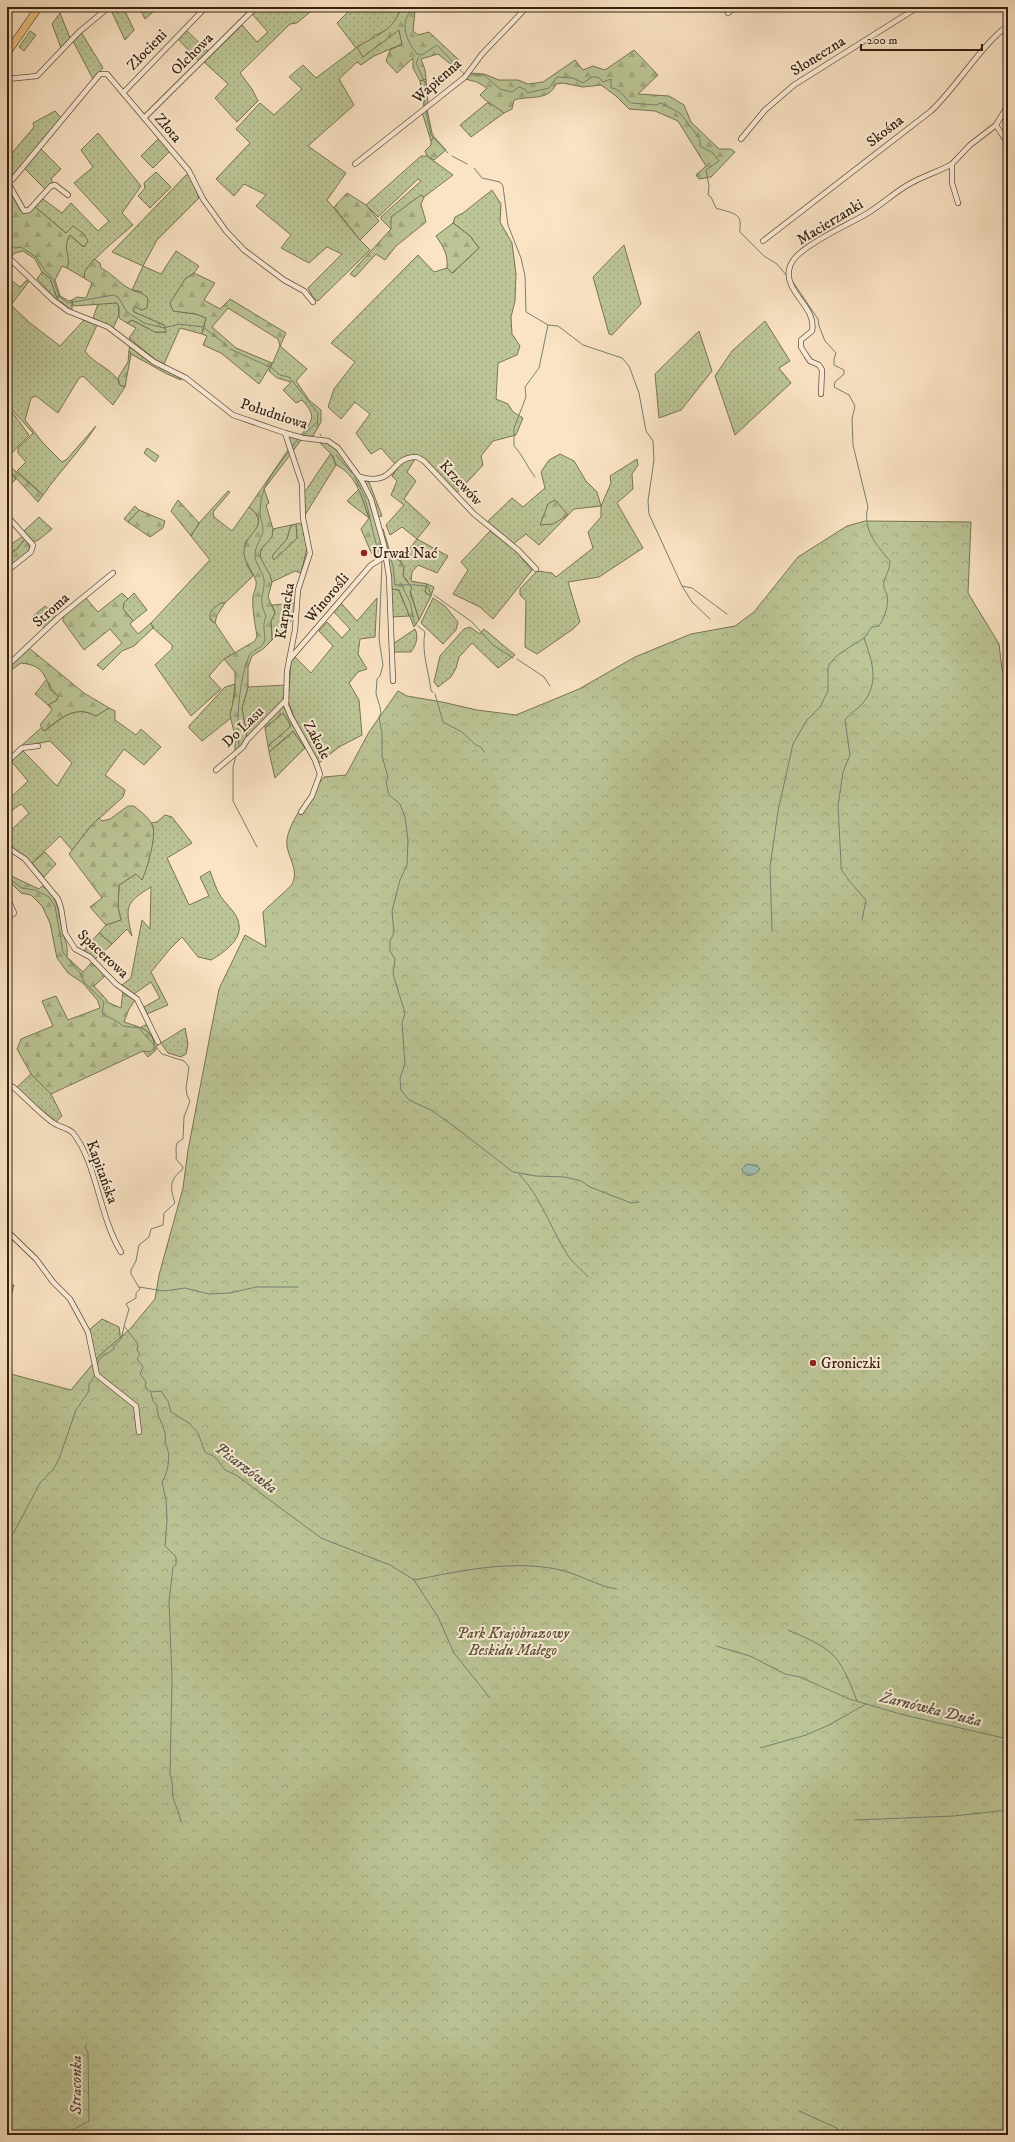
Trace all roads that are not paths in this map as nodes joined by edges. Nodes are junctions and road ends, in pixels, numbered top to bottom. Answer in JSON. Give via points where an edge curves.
{"nodes":[{"id":1,"x":39,"y":7,"type":"edge"},
{"id":2,"x":109,"y":7,"type":"edge"},
{"id":3,"x":256,"y":7,"type":"edge"},
{"id":4,"x":527,"y":7,"type":"edge"},
{"id":5,"x":735,"y":7,"type":"edge"},
{"id":6,"x":918,"y":7,"type":"edge"},
{"id":7,"x":205,"y":8,"type":"dead end"},
{"id":8,"x":728,"y":13,"type":"dead end"},
{"id":9,"x":1008,"y":25,"type":"edge"},
{"id":10,"x":7,"y":53,"type":"edge"},
{"id":11,"x":7,"y":79,"type":"edge"},
{"id":12,"x":123,"y":93,"type":"junction"},
{"id":13,"x":1008,"y":105,"type":"edge"},
{"id":14,"x":144,"y":118,"type":"junction"},
{"id":15,"x":996,"y":125,"type":"junction"},
{"id":16,"x":741,"y":139,"type":"dead end"},
{"id":17,"x":1008,"y":144,"type":"edge"},
{"id":18,"x":355,"y":164,"type":"dead end"},
{"id":19,"x":952,"y":164,"type":"junction"},
{"id":20,"x":7,"y":181,"type":"edge"},
{"id":21,"x":68,"y":195,"type":"dead end"},
{"id":22,"x":958,"y":204,"type":"dead end"},
{"id":23,"x":763,"y":240,"type":"dead end"},
{"id":24,"x":7,"y":256,"type":"edge"},
{"id":25,"x":313,"y":302,"type":"dead end"},
{"id":26,"x":821,"y":394,"type":"dead end"},
{"id":27,"x":284,"y":434,"type":"junction"},
{"id":28,"x":360,"y":477,"type":"junction"},
{"id":29,"x":7,"y":516,"type":"edge"},
{"id":30,"x":386,"y":556,"type":"junction"},
{"id":31,"x":536,"y":569,"type":"dead end"},
{"id":32,"x":7,"y":571,"type":"edge"},
{"id":33,"x":113,"y":573,"type":"dead end"},
{"id":34,"x":289,"y":660,"type":"junction"},
{"id":35,"x":7,"y":666,"type":"edge"},
{"id":36,"x":393,"y":681,"type":"dead end"},
{"id":37,"x":286,"y":700,"type":"junction"},
{"id":38,"x":38,"y":746,"type":"dead end"},
{"id":39,"x":7,"y":762,"type":"edge"},
{"id":40,"x":216,"y":770,"type":"dead end"},
{"id":41,"x":301,"y":812,"type":"dead end"},
{"id":42,"x":7,"y":847,"type":"edge"},
{"id":43,"x":8,"y":899,"type":"edge"},
{"id":44,"x":7,"y":919,"type":"edge"},
{"id":45,"x":158,"y":1042,"type":"dead end"},
{"id":46,"x":7,"y":1084,"type":"edge"},
{"id":47,"x":7,"y":1231,"type":"edge"},
{"id":48,"x":121,"y":1252,"type":"dead end"},
{"id":49,"x":140,"y":1432,"type":"dead end"}],
"edges":[{"from":1,"to":10,"type":"main road"},
{"from":2,"to":11,"type":"street","via":[[79,32],[37,76]]},
{"from":3,"to":14,"type":"street","name":"Olchowa"},
{"from":4,"to":18,"type":"street","name":"Wapienna","via":[[482,54],[465,77]]},
{"from":5,"to":8,"type":"street"},
{"from":6,"to":16,"type":"street","name":"Słoneczna","via":[[794,85],[765,110]]},
{"from":7,"to":12,"type":"street","name":"Złocieni"},
{"from":9,"to":23,"type":"street","name":"Skośna","via":[[989,41],[946,95],[930,110]]},
{"from":12,"to":14,"type":"street","name":"Złota"},
{"from":12,"to":20,"type":"street","name":"Złota","via":[[107,74],[100,74],[12,180]]},
{"from":13,"to":15,"type":"street"},
{"from":14,"to":25,"type":"street","name":"Złota","via":[[189,171],[203,200],[226,231],[244,250],[284,280],[304,291]]},
{"from":15,"to":17,"type":"street"},
{"from":15,"to":19,"type":"street","via":[[970,145]]},
{"from":19,"to":22,"type":"street","via":[[952,183]]},
{"from":19,"to":26,"type":"street","name":"Macierzanki","via":[[913,182],[869,212],[819,240],[792,261],[789,282],[808,311],[813,325],[812,331],[801,340],[801,347],[810,360],[822,370]]},
{"from":20,"to":21,"type":"street","via":[[24,210],[28,210],[51,186],[55,185]]},
{"from":24,"to":27,"type":"street","name":"Południowa","via":[[68,311],[108,327],[154,362],[186,378],[233,414]]},
{"from":27,"to":28,"type":"street","name":"Południowa","via":[[328,440],[338,448]]},
{"from":27,"to":34,"type":"street","name":"Karpacka","via":[[302,484],[303,518],[310,553],[298,590],[295,630]]},
{"from":28,"to":30,"type":"street","name":"Południowa","via":[[371,499]]},
{"from":28,"to":31,"type":"street","name":"Krzewów","via":[[378,480],[386,477],[404,459],[417,457],[424,461],[474,514],[518,550]]},
{"from":29,"to":32,"type":"street","via":[[33,545],[31,552]]},
{"from":30,"to":34,"type":"street","name":"Winorośli","via":[[371,565]]},
{"from":30,"to":36,"type":"street","name":"Południowa","via":[[391,603]]},
{"from":33,"to":35,"type":"street","name":"Stroma","via":[[59,617]]},
{"from":34,"to":37,"type":"street","name":"Karpacka"},
{"from":37,"to":40,"type":"street","name":"Do Lasu","via":[[247,740],[243,748]]},
{"from":37,"to":41,"type":"street","name":"Zakole","via":[[291,717],[320,774],[312,796]]},
{"from":38,"to":39,"type":"street","via":[[22,748]]},
{"from":42,"to":45,"type":"street","name":"Spacerowa","via":[[26,859],[58,899],[65,933],[75,949],[90,957],[116,984],[137,999]]},
{"from":43,"to":44,"type":"street","via":[[14,913]]},
{"from":46,"to":48,"type":"street","name":"Kapitańska","via":[[51,1122],[68,1129],[77,1139],[86,1156],[109,1228]]},
{"from":47,"to":49,"type":"street","via":[[36,1259],[70,1299],[88,1332],[97,1375],[136,1406]]}]}
